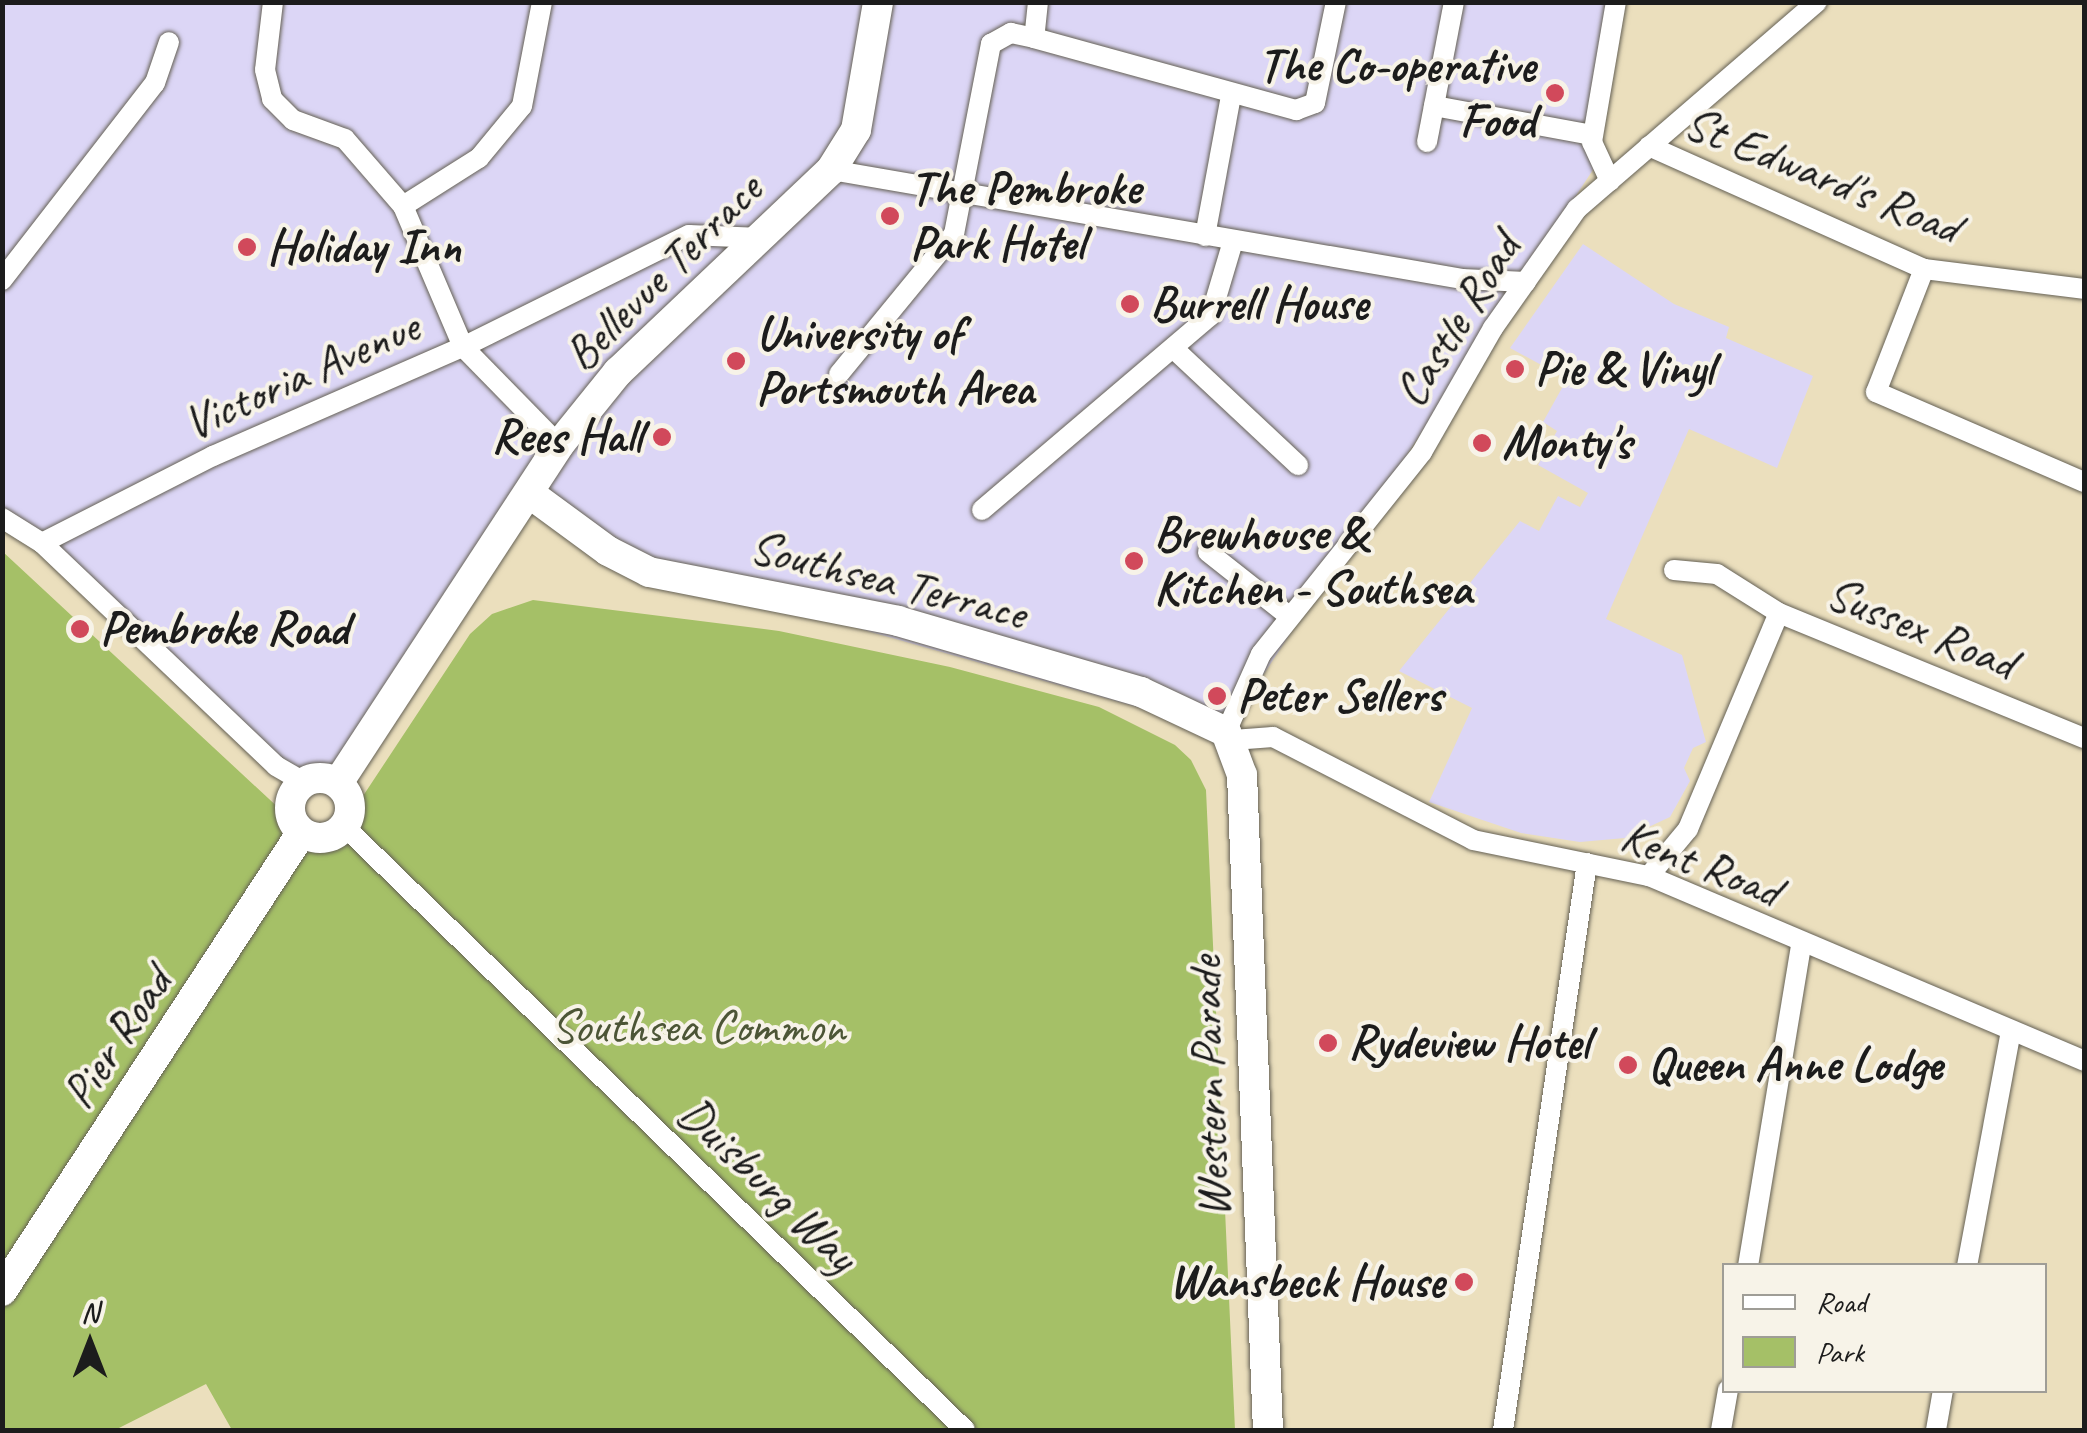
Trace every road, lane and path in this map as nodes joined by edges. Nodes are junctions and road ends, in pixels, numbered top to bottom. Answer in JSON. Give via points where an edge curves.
{"nodes":[{"id":1,"x":273,"y":2,"type":"edge"},
{"id":2,"x":542,"y":2,"type":"edge"},
{"id":3,"x":878,"y":2,"type":"edge"},
{"id":4,"x":1038,"y":2,"type":"edge"},
{"id":5,"x":1336,"y":2,"type":"edge"},
{"id":6,"x":1454,"y":2,"type":"edge"},
{"id":7,"x":1616,"y":2,"type":"edge"},
{"id":8,"x":1817,"y":2,"type":"edge"},
{"id":9,"x":1034,"y":38,"type":"junction"},
{"id":10,"x":169,"y":42,"type":"dead end"},
{"id":11,"x":1231,"y":96,"type":"junction"},
{"id":12,"x":1434,"y":106,"type":"junction"},
{"id":13,"x":1592,"y":134,"type":"junction"},
{"id":14,"x":1427,"y":142,"type":"dead end"},
{"id":15,"x":1649,"y":146,"type":"junction"},
{"id":16,"x":831,"y":170,"type":"junction"},
{"id":17,"x":1610,"y":181,"type":"junction"},
{"id":18,"x":960,"y":193,"type":"junction"},
{"id":19,"x":403,"y":206,"type":"junction"},
{"id":20,"x":1205,"y":236,"type":"junction"},
{"id":21,"x":761,"y":238,"type":"junction"},
{"id":22,"x":1232,"y":241,"type":"junction"},
{"id":23,"x":1924,"y":269,"type":"junction"},
{"id":24,"x":2,"y":280,"type":"edge"},
{"id":25,"x":1526,"y":282,"type":"junction"},
{"id":26,"x":2084,"y":289,"type":"edge"},
{"id":27,"x":463,"y":347,"type":"junction"},
{"id":28,"x":1174,"y":349,"type":"junction"},
{"id":29,"x":840,"y":374,"type":"dead end"},
{"id":30,"x":559,"y":445,"type":"junction"},
{"id":31,"x":1298,"y":465,"type":"dead end"},
{"id":32,"x":2084,"y":482,"type":"edge"},
{"id":33,"x":529,"y":493,"type":"junction"},
{"id":34,"x":982,"y":510,"type":"dead end"},
{"id":35,"x":2,"y":518,"type":"edge"},
{"id":36,"x":42,"y":544,"type":"junction"},
{"id":37,"x":1208,"y":552,"type":"dead end"},
{"id":38,"x":1674,"y":570,"type":"dead end"},
{"id":39,"x":1779,"y":613,"type":"junction"},
{"id":40,"x":1289,"y":616,"type":"junction"},
{"id":41,"x":1230,"y":736,"type":"junction"},
{"id":42,"x":2084,"y":738,"type":"edge"},
{"id":43,"x":304,"y":782,"type":"junction"},
{"id":44,"x":338,"y":784,"type":"junction"},
{"id":45,"x":344,"y":826,"type":"junction"},
{"id":46,"x":302,"y":832,"type":"junction"},
{"id":47,"x":1587,"y":863,"type":"junction"},
{"id":48,"x":1649,"y":876,"type":"junction"},
{"id":49,"x":1801,"y":944,"type":"junction"},
{"id":50,"x":2011,"y":1031,"type":"junction"},
{"id":51,"x":2084,"y":1061,"type":"edge"},
{"id":52,"x":1748,"y":1263,"type":"edge"},
{"id":53,"x":1968,"y":1263,"type":"edge"},
{"id":54,"x":2,"y":1292,"type":"edge"},
{"id":55,"x":1727,"y":1393,"type":"edge"},
{"id":56,"x":1942,"y":1393,"type":"edge"},
{"id":57,"x":965,"y":1430,"type":"edge"},
{"id":58,"x":1268,"y":1430,"type":"edge"},
{"id":59,"x":1503,"y":1430,"type":"edge"},
{"id":60,"x":1721,"y":1430,"type":"edge"},
{"id":61,"x":1936,"y":1430,"type":"edge"}],
"edges":[{"from":1,"to":19,"type":"street","via":[[265,70],[272,99],[293,120],[345,139]]},
{"from":2,"to":19,"type":"street","via":[[522,106],[479,158]]},
{"from":3,"to":16,"type":"main road","name":"Bellevue Terrace","via":[[856,130]]},
{"from":4,"to":9,"type":"street"},
{"from":5,"to":11,"type":"street","via":[[1315,102],[1308,108]]},
{"from":6,"to":12,"type":"street"},
{"from":7,"to":13,"type":"street"},
{"from":8,"to":15,"type":"street","name":"Castle Road"},
{"from":9,"to":11,"type":"street"},
{"from":9,"to":18,"type":"street","via":[[1010,33],[991,44]]},
{"from":10,"to":24,"type":"street","via":[[155,82]]},
{"from":11,"to":20,"type":"street"},
{"from":12,"to":13,"type":"street"},
{"from":12,"to":14,"type":"street"},
{"from":13,"to":17,"type":"street","via":[[1593,152]]},
{"from":15,"to":17,"type":"street","name":"Castle Road"},
{"from":15,"to":23,"type":"street","name":"St Edward's Road"},
{"from":16,"to":18,"type":"street"},
{"from":16,"to":21,"type":"main road","name":"Bellevue Terrace"},
{"from":17,"to":25,"type":"street","name":"Castle Road","via":[[1577,209]]},
{"from":18,"to":20,"type":"street"},
{"from":18,"to":29,"type":"street","via":[[954,234]]},
{"from":19,"to":27,"type":"street"},
{"from":20,"to":22,"type":"street"},
{"from":21,"to":27,"type":"street","name":"Victoria Avenue","via":[[689,235]]},
{"from":21,"to":30,"type":"main road","name":"Bellevue Terrace","via":[[618,372]]},
{"from":22,"to":25,"type":"street"},
{"from":22,"to":28,"type":"street","via":[[1216,306]]},
{"from":23,"to":26,"type":"street","name":"St Edward's Road"},
{"from":23,"to":32,"type":"street","via":[[1876,392]]},
{"from":25,"to":40,"type":"street","name":"Castle Road","via":[[1422,452]]},
{"from":27,"to":30,"type":"street"},
{"from":27,"to":36,"type":"street","name":"Victoria Avenue","via":[[214,456]]},
{"from":28,"to":31,"type":"street"},
{"from":28,"to":34,"type":"street"},
{"from":30,"to":33,"type":"main road","name":"Bellevue Terrace"},
{"from":33,"to":41,"type":"main road","name":"Southsea Terrace","via":[[608,551],[649,572],[898,622],[1141,692]]},
{"from":33,"to":44,"type":"main road"},
{"from":35,"to":36,"type":"street"},
{"from":36,"to":43,"type":"street","via":[[276,766]]},
{"from":37,"to":40,"type":"street"},
{"from":38,"to":39,"type":"street","via":[[1717,574]]},
{"from":39,"to":42,"type":"street","name":"Sussex Road"},
{"from":39,"to":48,"type":"street","name":"Sussex Road","via":[[1688,829]]},
{"from":40,"to":41,"type":"street","name":"Castle Road","via":[[1249,674]]},
{"from":41,"to":47,"type":"street","name":"Kent Road","via":[[1273,738],[1434,825],[1514,851]]},
{"from":41,"to":58,"type":"main road","name":"Western Parade","via":[[1242,775]]},
{"from":43,"to":44,"type":"main road"},
{"from":43,"to":46,"type":"main road","via":[[290,812]]},
{"from":44,"to":45,"type":"main road","via":[[350,804]]},
{"from":45,"to":46,"type":"main road","via":[[324,838]]},
{"from":45,"to":57,"type":"street","name":"Duisburg Way"},
{"from":46,"to":54,"type":"main road","name":"Pier Road"},
{"from":47,"to":48,"type":"street","name":"Kent Road"},
{"from":47,"to":59,"type":"street"},
{"from":48,"to":49,"type":"street","name":"Kent Road"},
{"from":49,"to":50,"type":"street","name":"Kent Road"},
{"from":49,"to":52,"type":"street"},
{"from":50,"to":51,"type":"street","name":"Kent Road"},
{"from":50,"to":53,"type":"street"},
{"from":55,"to":60,"type":"street"},
{"from":56,"to":61,"type":"street"}]}
